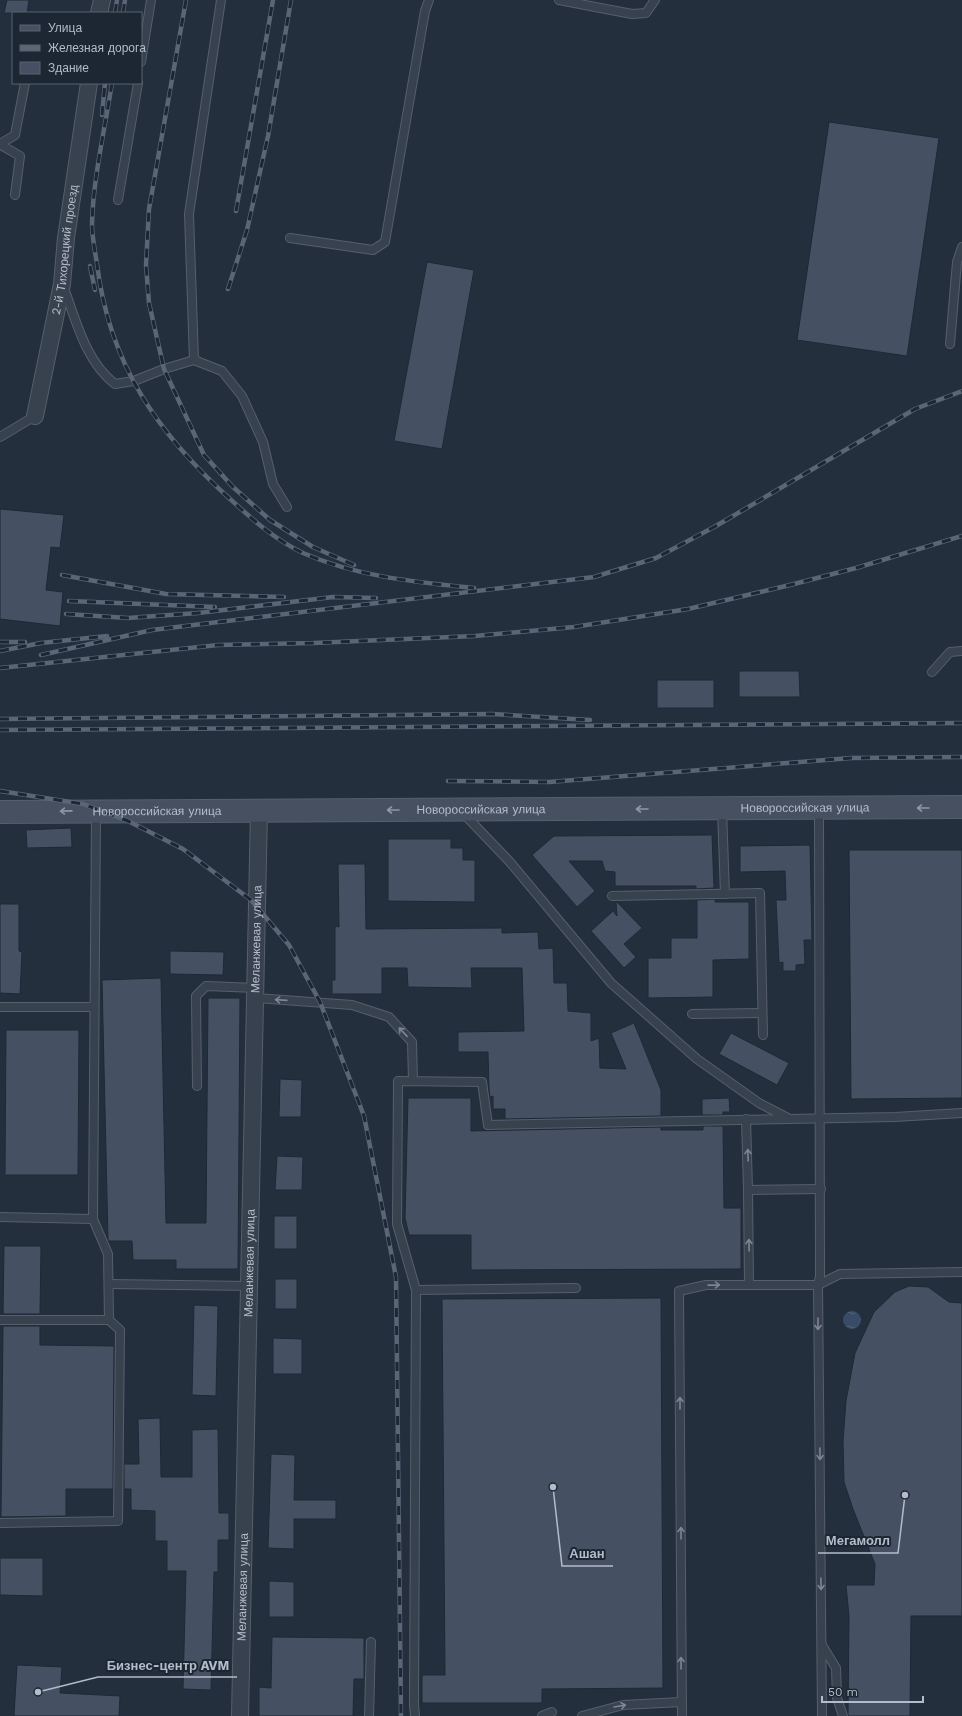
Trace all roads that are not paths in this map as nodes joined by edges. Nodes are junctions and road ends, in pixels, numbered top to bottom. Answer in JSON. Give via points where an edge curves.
{"nodes":[{"id":1,"x":102,"y":0,"type":"edge"},
{"id":2,"x":151,"y":0,"type":"edge"},
{"id":3,"x":221,"y":0,"type":"edge"},
{"id":4,"x":429,"y":0,"type":"edge"},
{"id":5,"x":559,"y":0,"type":"edge"},
{"id":6,"x":655,"y":0,"type":"edge"},
{"id":7,"x":99,"y":12,"type":"edge"},
{"id":8,"x":142,"y":56,"type":"edge"},
{"id":9,"x":25,"y":84,"type":"edge"},
{"id":10,"x":89,"y":84,"type":"edge"},
{"id":11,"x":138,"y":84,"type":"edge"},
{"id":12,"x":0,"y":145,"type":"edge"},
{"id":13,"x":15,"y":195,"type":"dead end"},
{"id":14,"x":118,"y":200,"type":"dead end"},
{"id":15,"x":290,"y":238,"type":"dead end"},
{"id":16,"x":962,"y":247,"type":"edge"},
{"id":17,"x":62,"y":284,"type":"junction"},
{"id":18,"x":950,"y":344,"type":"dead end"},
{"id":19,"x":194,"y":360,"type":"junction"},
{"id":20,"x":35,"y":416,"type":"joint"},
{"id":21,"x":0,"y":437,"type":"edge"},
{"id":22,"x":286,"y":507,"type":"dead end"},
{"id":23,"x":962,"y":651,"type":"edge"},
{"id":24,"x":932,"y":672,"type":"dead end"},
{"id":25,"x":962,"y":807,"type":"edge"},
{"id":26,"x":819,"y":808,"type":"junction"},
{"id":27,"x":722,"y":809,"type":"junction"},
{"id":28,"x":259,"y":810,"type":"junction"},
{"id":29,"x":460,"y":810,"type":"junction"},
{"id":30,"x":96,"y":811,"type":"junction"},
{"id":31,"x":0,"y":812,"type":"edge"},
{"id":32,"x":725,"y":894,"type":"junction"},
{"id":33,"x":612,"y":896,"type":"dead end"},
{"id":34,"x":256,"y":993,"type":"junction"},
{"id":35,"x":0,"y":1007,"type":"edge"},
{"id":36,"x":94,"y":1007,"type":"junction"},
{"id":37,"x":762,"y":1013,"type":"junction"},
{"id":38,"x":692,"y":1014,"type":"dead end"},
{"id":39,"x":763,"y":1035,"type":"dead end"},
{"id":40,"x":413,"y":1081,"type":"junction"},
{"id":41,"x":197,"y":1086,"type":"dead end"},
{"id":42,"x":962,"y":1113,"type":"edge"},
{"id":43,"x":788,"y":1118,"type":"junction"},
{"id":44,"x":821,"y":1118,"type":"junction"},
{"id":45,"x":746,"y":1119,"type":"junction"},
{"id":46,"x":821,"y":1188,"type":"junction"},
{"id":47,"x":748,"y":1190,"type":"junction"},
{"id":48,"x":0,"y":1218,"type":"edge"},
{"id":49,"x":93,"y":1219,"type":"junction"},
{"id":50,"x":962,"y":1272,"type":"edge"},
{"id":51,"x":109,"y":1284,"type":"junction"},
{"id":52,"x":749,"y":1284,"type":"junction"},
{"id":53,"x":818,"y":1285,"type":"junction"},
{"id":54,"x":250,"y":1286,"type":"junction"},
{"id":55,"x":576,"y":1288,"type":"dead end"},
{"id":56,"x":416,"y":1290,"type":"junction"},
{"id":57,"x":0,"y":1320,"type":"edge"},
{"id":58,"x":110,"y":1320,"type":"junction"},
{"id":59,"x":0,"y":1523,"type":"edge"},
{"id":60,"x":371,"y":1642,"type":"dead end"},
{"id":61,"x":821,"y":1644,"type":"junction"},
{"id":62,"x":682,"y":1702,"type":"junction"},
{"id":63,"x":552,"y":1712,"type":"dead end"},
{"id":64,"x":240,"y":1716,"type":"edge"},
{"id":65,"x":369,"y":1716,"type":"edge"},
{"id":66,"x":415,"y":1716,"type":"edge"},
{"id":67,"x":542,"y":1716,"type":"edge"},
{"id":68,"x":582,"y":1716,"type":"edge"},
{"id":69,"x":682,"y":1716,"type":"edge"},
{"id":70,"x":822,"y":1716,"type":"edge"},
{"id":71,"x":843,"y":1716,"type":"edge"}],
"edges":[{"from":1,"to":7,"type":"street"},
{"from":2,"to":8,"type":"lane"},
{"from":3,"to":19,"type":"lane","via":[[189,214]]},
{"from":4,"to":15,"type":"lane","via":[[385,242],[373,250]]},
{"from":5,"to":6,"type":"lane","via":[[632,14],[646,13]]},
{"from":9,"to":12,"type":"lane","via":[[15,135]]},
{"from":10,"to":17,"type":"street","name":"2-й Тихорецкий проезд","via":[[66,238]]},
{"from":11,"to":14,"type":"lane"},
{"from":12,"to":13,"type":"lane","via":[[20,156]]},
{"from":16,"to":18,"type":"lane","via":[[957,262]]},
{"from":17,"to":19,"type":"lane","via":[[86,347],[105,376],[115,384],[134,381],[164,368]]},
{"from":17,"to":20,"type":"street","name":"2-й Тихорецкий проезд"},
{"from":19,"to":22,"type":"lane","via":[[222,371],[242,396],[263,442],[273,484]]},
{"from":20,"to":21,"type":"lane"},
{"from":23,"to":24,"type":"lane","via":[[950,652]]},
{"from":25,"to":26,"type":"main road","name":"Новороссийская улица","one_way":true},
{"from":26,"to":27,"type":"main road","name":"Новороссийская улица"},
{"from":26,"to":44,"type":"lane"},
{"from":27,"to":29,"type":"main road","name":"Новороссийская улица","one_way":true},
{"from":27,"to":32,"type":"lane"},
{"from":29,"to":28,"type":"main road","name":"Новороссийская улица","one_way":true},
{"from":28,"to":30,"type":"main road","name":"Новороссийская улица"},
{"from":28,"to":34,"type":"street","name":"Меланжевая улица"},
{"from":29,"to":43,"type":"lane","via":[[509,861],[611,983],[697,1059],[759,1103]]},
{"from":30,"to":31,"type":"main road","name":"Новороссийская улица","one_way":true},
{"from":30,"to":36,"type":"lane"},
{"from":32,"to":33,"type":"lane"},
{"from":32,"to":37,"type":"lane","via":[[760,893]]},
{"from":40,"to":34,"type":"lane","one_way":true,"via":[[412,1042],[389,1017],[352,1005]]},
{"from":34,"to":41,"type":"lane","via":[[206,986],[196,996]]},
{"from":34,"to":54,"type":"street","name":"Меланжевая улица"},
{"from":35,"to":36,"type":"lane"},
{"from":36,"to":49,"type":"lane"},
{"from":37,"to":38,"type":"lane"},
{"from":37,"to":39,"type":"lane"},
{"from":40,"to":45,"type":"lane","via":[[482,1082],[488,1125]]},
{"from":40,"to":56,"type":"lane","via":[[398,1081],[397,1224]]},
{"from":42,"to":44,"type":"lane"},
{"from":43,"to":44,"type":"lane"},
{"from":43,"to":45,"type":"lane"},
{"from":44,"to":46,"type":"lane"},
{"from":47,"to":45,"type":"lane","one_way":true},
{"from":46,"to":47,"type":"lane"},
{"from":46,"to":53,"type":"lane"},
{"from":52,"to":47,"type":"lane","one_way":true},
{"from":48,"to":49,"type":"lane"},
{"from":49,"to":51,"type":"lane","via":[[108,1254]]},
{"from":50,"to":53,"type":"lane","via":[[840,1274]]},
{"from":51,"to":54,"type":"lane"},
{"from":51,"to":58,"type":"lane"},
{"from":52,"to":53,"type":"lane"},
{"from":62,"to":52,"type":"lane","one_way":true,"via":[[680,1291],[706,1285]]},
{"from":53,"to":61,"type":"lane","one_way":true},
{"from":54,"to":64,"type":"street","name":"Меланжевая улица"},
{"from":55,"to":56,"type":"lane"},
{"from":56,"to":66,"type":"lane"},
{"from":57,"to":58,"type":"lane"},
{"from":58,"to":59,"type":"lane","via":[[120,1330],[118,1521]]},
{"from":60,"to":65,"type":"lane"},
{"from":61,"to":70,"type":"lane"},
{"from":61,"to":71,"type":"lane","via":[[836,1668],[837,1698]]},
{"from":68,"to":62,"type":"lane","one_way":true,"via":[[623,1705]]},
{"from":62,"to":69,"type":"lane"},
{"from":63,"to":67,"type":"lane"}]}
